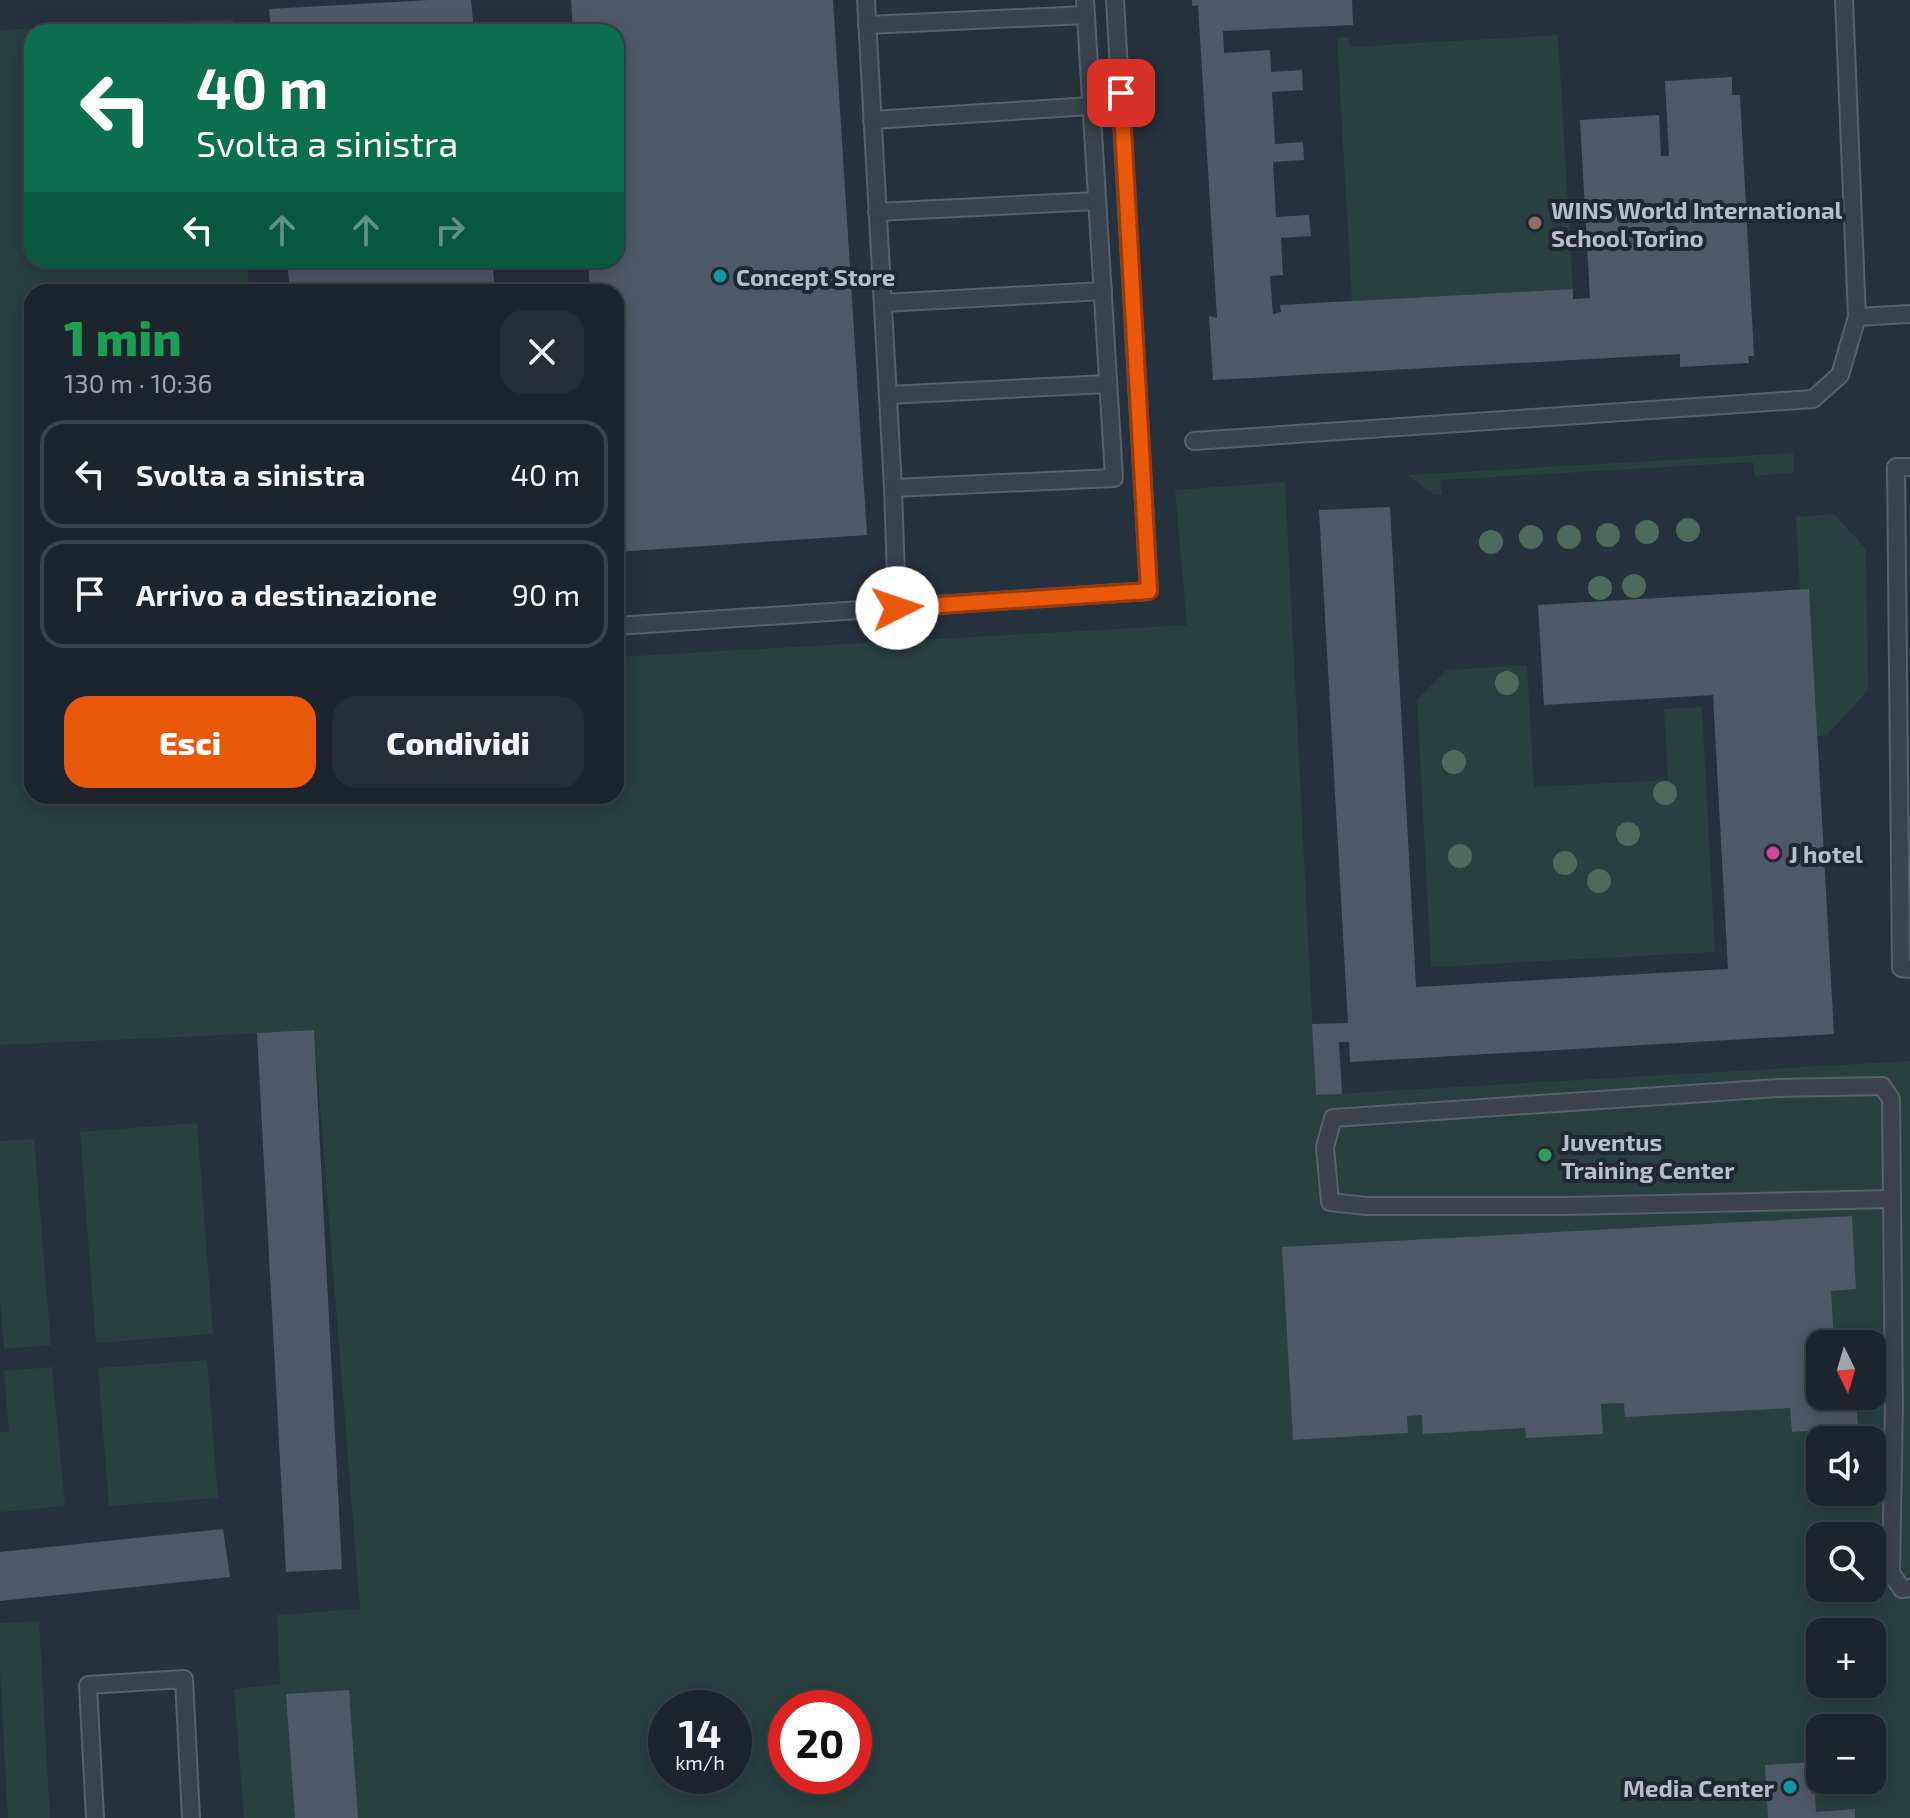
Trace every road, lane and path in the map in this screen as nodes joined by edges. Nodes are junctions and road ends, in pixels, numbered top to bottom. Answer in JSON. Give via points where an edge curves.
{"nodes":[{"id":1,"x":866,"y":0,"type":"edge"},
{"id":2,"x":1115,"y":0,"type":"edge"},
{"id":3,"x":1844,"y":0,"type":"edge"},
{"id":4,"x":1086,"y":7,"type":"edge"},
{"id":5,"x":867,"y":25,"type":"junction"},
{"id":6,"x":1091,"y":106,"type":"junction"},
{"id":7,"x":872,"y":120,"type":"junction"},
{"id":8,"x":1097,"y":201,"type":"junction"},
{"id":9,"x":877,"y":212,"type":"junction"},
{"id":10,"x":1103,"y":291,"type":"junction"},
{"id":11,"x":883,"y":303,"type":"junction"},
{"id":12,"x":1910,"y":314,"type":"edge"},
{"id":13,"x":1857,"y":317,"type":"junction"},
{"id":14,"x":1108,"y":384,"type":"junction"},
{"id":15,"x":888,"y":395,"type":"junction"},
{"id":16,"x":1194,"y":441,"type":"dead end"},
{"id":17,"x":1910,"y":467,"type":"edge"},
{"id":18,"x":893,"y":488,"type":"junction"},
{"id":19,"x":897,"y":608,"type":"junction"},
{"id":20,"x":624,"y":625,"type":"edge"},
{"id":21,"x":1910,"y":969,"type":"edge"},
{"id":22,"x":1892,"y":1199,"type":"junction"},
{"id":23,"x":1910,"y":1588,"type":"edge"},
{"id":24,"x":95,"y":1818,"type":"edge"},
{"id":25,"x":191,"y":1818,"type":"edge"}],
"edges":[{"from":1,"to":5,"type":"lane"},
{"from":2,"to":19,"type":"lane","via":[[1149,591]]},
{"from":3,"to":13,"type":"lane"},
{"from":4,"to":5,"type":"lane"},
{"from":4,"to":6,"type":"lane"},
{"from":5,"to":7,"type":"lane"},
{"from":6,"to":7,"type":"lane"},
{"from":6,"to":8,"type":"lane"},
{"from":7,"to":9,"type":"lane"},
{"from":8,"to":9,"type":"lane"},
{"from":8,"to":10,"type":"lane"},
{"from":9,"to":11,"type":"lane"},
{"from":10,"to":11,"type":"lane"},
{"from":10,"to":14,"type":"lane"},
{"from":11,"to":15,"type":"lane"},
{"from":12,"to":13,"type":"lane"},
{"from":13,"to":16,"type":"lane","via":[[1840,375],[1813,399]]},
{"from":14,"to":15,"type":"lane"},
{"from":14,"to":18,"type":"lane","via":[[1114,478]]},
{"from":15,"to":18,"type":"lane"},
{"from":17,"to":21,"type":"lane","via":[[1896,467],[1901,968]]},
{"from":18,"to":19,"type":"lane"},
{"from":19,"to":20,"type":"lane"},
{"from":22,"to":22,"type":"lane","via":[[1891,1099],[1882,1086],[1778,1088],[1333,1118],[1325,1147],[1330,1202],[1366,1206]]},
{"from":22,"to":23,"type":"lane","via":[[1891,1573],[1902,1589]]},
{"from":24,"to":25,"type":"lane","via":[[88,1685],[184,1679]]}]}
